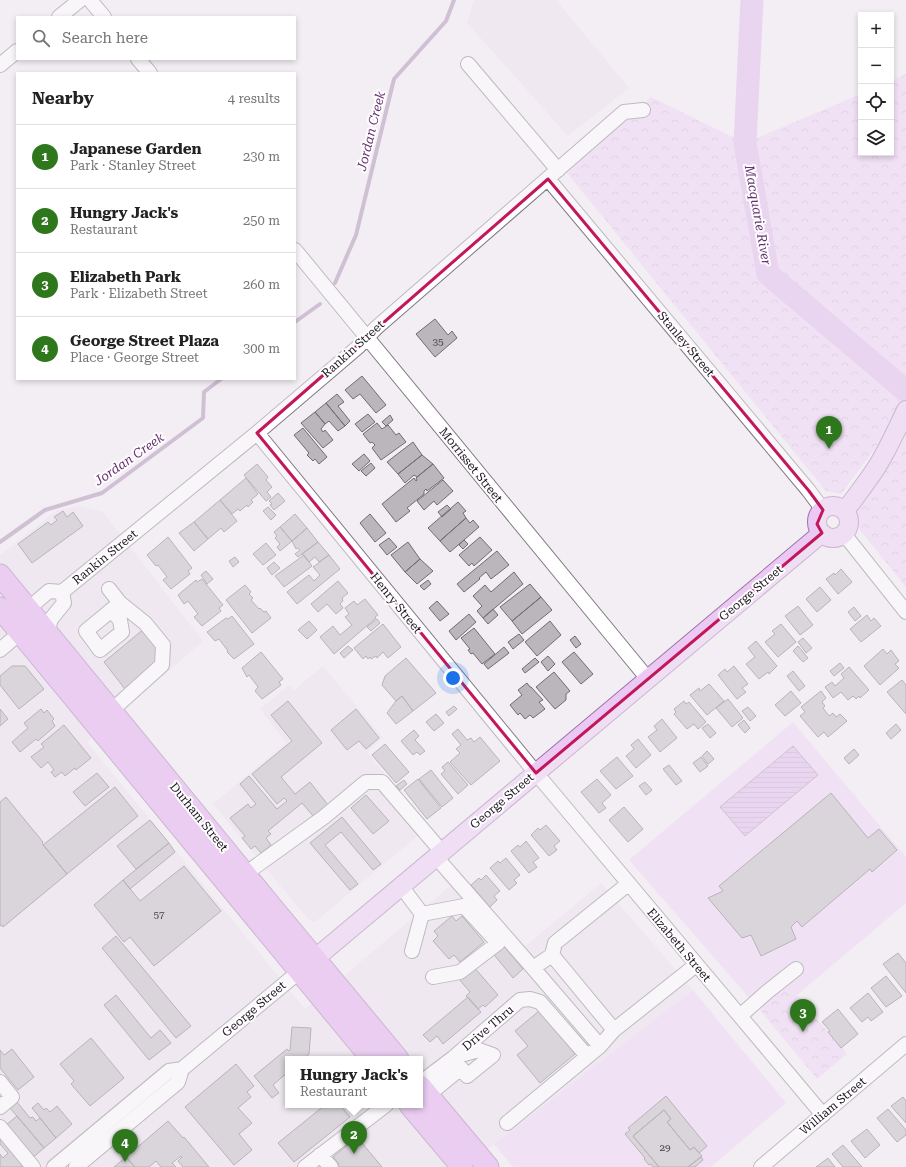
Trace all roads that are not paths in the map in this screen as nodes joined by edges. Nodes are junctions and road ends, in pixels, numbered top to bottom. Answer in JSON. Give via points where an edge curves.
{"nodes":[{"id":1,"x":80,"y":0,"type":"edge"},
{"id":2,"x":90,"y":0,"type":"edge"},
{"id":3,"x":60,"y":16,"type":"edge"},
{"id":4,"x":103,"y":16,"type":"edge"},
{"id":5,"x":16,"y":53,"type":"edge"},
{"id":6,"x":139,"y":60,"type":"edge"},
{"id":7,"x":468,"y":64,"type":"dead end"},
{"id":8,"x":0,"y":66,"type":"edge"},
{"id":9,"x":149,"y":72,"type":"edge"},
{"id":10,"x":643,"y":110,"type":"dead end"},
{"id":11,"x":553,"y":175,"type":"junction"},
{"id":12,"x":296,"y":251,"type":"edge"},
{"id":13,"x":367,"y":338,"type":"junction"},
{"id":14,"x":905,"y":413,"type":"edge"},
{"id":15,"x":257,"y":433,"type":"junction"},
{"id":16,"x":823,"y":510,"type":"junction"},
{"id":17,"x":845,"y":511,"type":"junction"},
{"id":18,"x":822,"y":533,"type":"junction"},
{"id":19,"x":844,"y":534,"type":"junction"},
{"id":20,"x":0,"y":575,"type":"edge"},
{"id":21,"x":109,"y":589,"type":"dead end"},
{"id":22,"x":62,"y":592,"type":"junction"},
{"id":23,"x":116,"y":606,"type":"junction"},
{"id":24,"x":28,"y":610,"type":"junction"},
{"id":25,"x":1,"y":612,"type":"edge"},
{"id":26,"x":906,"y":612,"type":"edge"},
{"id":27,"x":21,"y":632,"type":"junction"},
{"id":28,"x":47,"y":633,"type":"junction"},
{"id":29,"x":0,"y":650,"type":"edge"},
{"id":30,"x":648,"y":679,"type":"junction"},
{"id":31,"x":111,"y":711,"type":"junction"},
{"id":32,"x":536,"y":773,"type":"junction"},
{"id":33,"x":439,"y":854,"type":"junction"},
{"id":34,"x":245,"y":874,"type":"junction"},
{"id":35,"x":628,"y":884,"type":"junction"},
{"id":36,"x":401,"y":886,"type":"junction"},
{"id":37,"x":422,"y":914,"type":"junction"},
{"id":38,"x":412,"y":951,"type":"dead end"},
{"id":39,"x":552,"y":955,"type":"junction"},
{"id":40,"x":308,"y":965,"type":"junction"},
{"id":41,"x":696,"y":965,"type":"junction"},
{"id":42,"x":533,"y":968,"type":"junction"},
{"id":43,"x":796,"y":969,"type":"dead end"},
{"id":44,"x":433,"y":977,"type":"dead end"},
{"id":45,"x":740,"y":1016,"type":"junction"},
{"id":46,"x":614,"y":1030,"type":"junction"},
{"id":47,"x":906,"y":1044,"type":"edge"},
{"id":48,"x":600,"y":1046,"type":"junction"},
{"id":49,"x":370,"y":1056,"type":"edge"},
{"id":50,"x":395,"y":1056,"type":"edge"},
{"id":51,"x":587,"y":1056,"type":"junction"},
{"id":52,"x":453,"y":1058,"type":"junction"},
{"id":53,"x":182,"y":1069,"type":"junction"},
{"id":54,"x":0,"y":1082,"type":"edge"},
{"id":55,"x":423,"y":1088,"type":"edge"},
{"id":56,"x":0,"y":1107,"type":"edge"},
{"id":57,"x":382,"y":1108,"type":"edge"},
{"id":58,"x":413,"y":1108,"type":"edge"},
{"id":59,"x":822,"y":1115,"type":"junction"},
{"id":60,"x":507,"y":1123,"type":"dead end"},
{"id":61,"x":0,"y":1127,"type":"edge"},
{"id":62,"x":320,"y":1155,"type":"junction"},
{"id":63,"x":33,"y":1167,"type":"edge"},
{"id":64,"x":54,"y":1167,"type":"edge"},
{"id":65,"x":76,"y":1167,"type":"edge"},
{"id":66,"x":305,"y":1167,"type":"edge"},
{"id":67,"x":331,"y":1167,"type":"edge"},
{"id":68,"x":462,"y":1167,"type":"edge"},
{"id":69,"x":488,"y":1167,"type":"edge"},
{"id":70,"x":760,"y":1167,"type":"edge"}],
"edges":[{"from":1,"to":3,"type":"street"},
{"from":2,"to":4,"type":"street"},
{"from":5,"to":8,"type":"street"},
{"from":6,"to":9,"type":"street"},
{"from":7,"to":11,"type":"street","name":"Stanley Street"},
{"from":10,"to":11,"type":"street","name":"Rankin Street","via":[[624,112]]},
{"from":11,"to":13,"type":"street","name":"Rankin Street"},
{"from":11,"to":16,"type":"street","name":"Stanley Street"},
{"from":12,"to":13,"type":"street","name":"Morrisset Street"},
{"from":13,"to":15,"type":"street","name":"Rankin Street"},
{"from":13,"to":30,"type":"street","name":"Morrisset Street"},
{"from":14,"to":17,"type":"main road","via":[[878,465]]},
{"from":15,"to":22,"type":"street","name":"Rankin Street"},
{"from":15,"to":32,"type":"street","name":"Henry Street"},
{"from":16,"to":17,"type":"main road","via":[[837,506]]},
{"from":16,"to":18,"type":"main road","via":[[819,514],[817,524]]},
{"from":17,"to":19,"type":"main road","via":[[849,520]]},
{"from":18,"to":19,"type":"main road","via":[[835,538]]},
{"from":18,"to":30,"type":"main road","name":"George Street"},
{"from":19,"to":26,"type":"street"},
{"from":20,"to":24,"type":"highway","name":"Durham Street"},
{"from":21,"to":23,"type":"street"},
{"from":22,"to":24,"type":"street","name":"Rankin Street","via":[[49,591]]},
{"from":22,"to":28,"type":"street","name":"Rankin Street","via":[[64,603],[51,620]]},
{"from":23,"to":23,"type":"street","via":[[86,631],[100,650],[122,632]]},
{"from":23,"to":31,"type":"street","via":[[145,623],[163,645],[162,665]]},
{"from":24,"to":27,"type":"street"},
{"from":24,"to":28,"type":"highway","name":"Durham Street"},
{"from":25,"to":27,"type":"highway","name":"Durham Street"},
{"from":27,"to":29,"type":"street"},
{"from":27,"to":40,"type":"highway","name":"Durham Street","via":[[244,904]]},
{"from":28,"to":31,"type":"highway","name":"Durham Street"},
{"from":30,"to":32,"type":"main road","name":"George Street"},
{"from":31,"to":34,"type":"highway","name":"Durham Street"},
{"from":32,"to":33,"type":"main road","name":"George Street"},
{"from":32,"to":35,"type":"street","name":"Elizabeth Street"},
{"from":33,"to":34,"type":"street","via":[[382,782],[366,782],[324,817]]},
{"from":33,"to":36,"type":"main road","name":"George Street"},
{"from":33,"to":42,"type":"street"},
{"from":34,"to":40,"type":"highway","name":"Durham Street"},
{"from":35,"to":39,"type":"street","via":[[555,943]]},
{"from":35,"to":41,"type":"street","name":"Elizabeth Street"},
{"from":36,"to":37,"type":"street"},
{"from":36,"to":40,"type":"main road","name":"George Street"},
{"from":37,"to":38,"type":"street"},
{"from":37,"to":44,"type":"street","via":[[464,906],[498,943],[460,972]]},
{"from":39,"to":42,"type":"street"},
{"from":39,"to":46,"type":"street"},
{"from":40,"to":49,"type":"highway","name":"Durham Street"},
{"from":40,"to":50,"type":"highway","name":"Durham Street"},
{"from":40,"to":53,"type":"street","name":"George Street"},
{"from":41,"to":45,"type":"street","name":"Elizabeth Street"},
{"from":41,"to":46,"type":"street"},
{"from":42,"to":48,"type":"street"},
{"from":43,"to":45,"type":"street"},
{"from":45,"to":59,"type":"street","name":"Elizabeth Street"},
{"from":46,"to":48,"type":"street"},
{"from":47,"to":59,"type":"street","name":"William Street"},
{"from":48,"to":51,"type":"street"},
{"from":51,"to":52,"type":"street","name":"Drive Thru","via":[[540,1002],[530,999],[520,1000]]},
{"from":51,"to":60,"type":"street"},
{"from":52,"to":55,"type":"street","name":"Drive Thru"},
{"from":52,"to":55,"type":"street","via":[[479,1050],[493,1055],[468,1076],[461,1068]]},
{"from":53,"to":64,"type":"street","name":"George Street","via":[[169,1071]]},
{"from":53,"to":65,"type":"street","name":"George Street","via":[[178,1082]]},
{"from":54,"to":56,"type":"street","via":[[12,1097]]},
{"from":55,"to":69,"type":"highway"},
{"from":57,"to":62,"type":"street"},
{"from":58,"to":68,"type":"highway"},
{"from":59,"to":70,"type":"street","name":"William Street"},
{"from":61,"to":63,"type":"street"},
{"from":62,"to":66,"type":"street"},
{"from":62,"to":67,"type":"street"}]}
